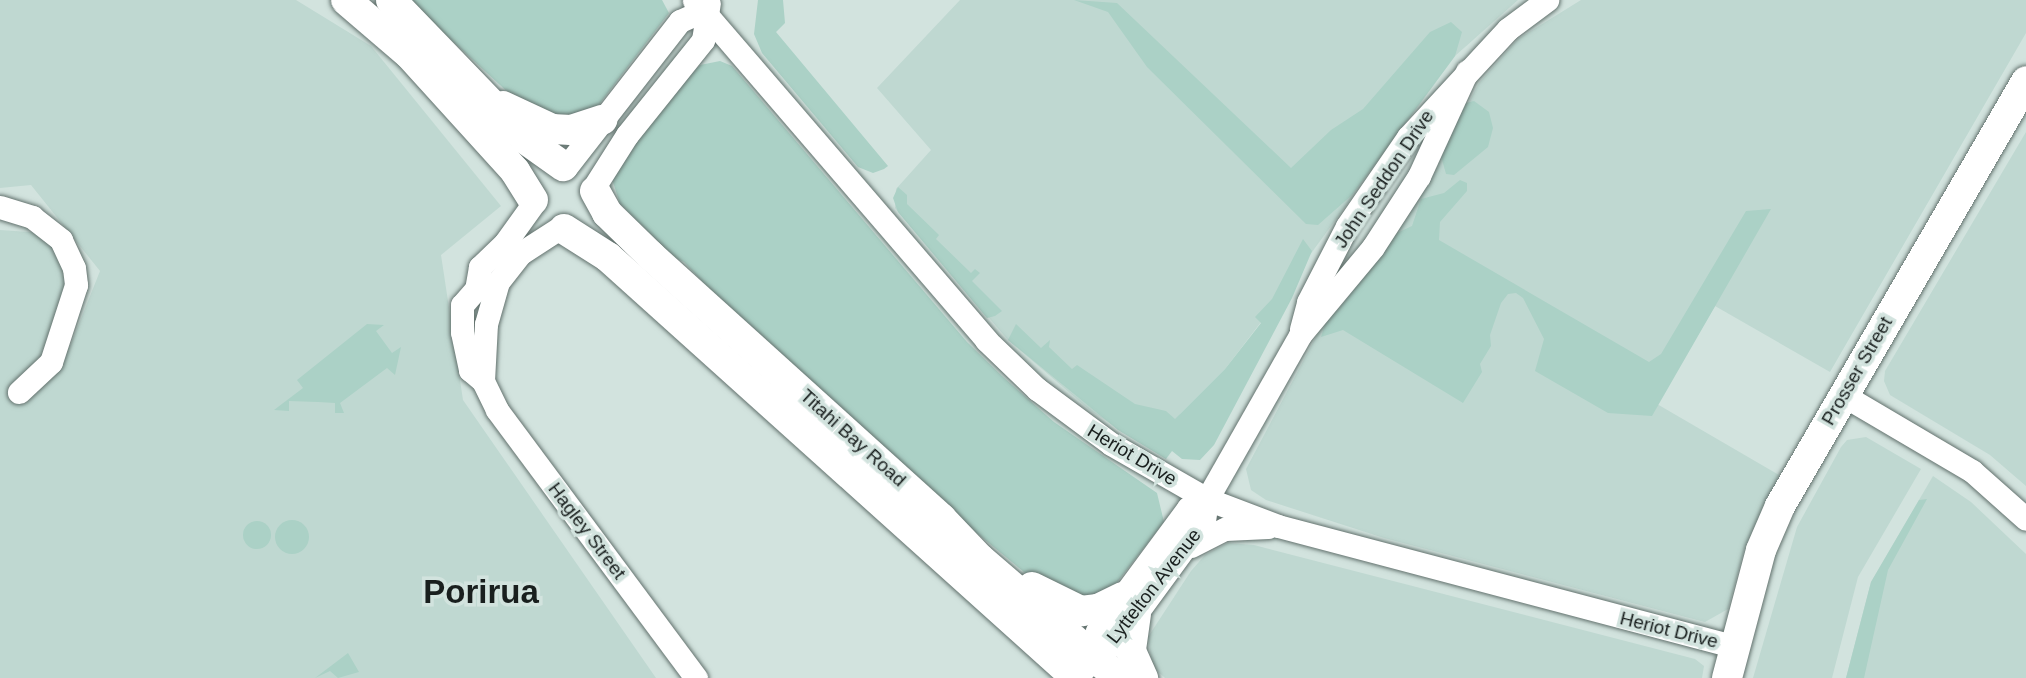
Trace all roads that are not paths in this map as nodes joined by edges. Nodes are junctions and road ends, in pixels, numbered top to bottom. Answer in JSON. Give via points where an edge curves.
{"nodes":[{"id":1,"x":346,"y":0,"type":"edge"},
{"id":2,"x":391,"y":0,"type":"edge"},
{"id":3,"x":1546,"y":0,"type":"edge"},
{"id":4,"x":703,"y":4,"type":"edge"},
{"id":5,"x":740,"y":49,"type":"junction"},
{"id":6,"x":691,"y":56,"type":"junction"},
{"id":7,"x":1467,"y":71,"type":"junction"},
{"id":8,"x":2026,"y":81,"type":"edge"},
{"id":9,"x":490,"y":100,"type":"junction"},
{"id":10,"x":601,"y":120,"type":"junction"},
{"id":11,"x":565,"y":166,"type":"junction"},
{"id":12,"x":594,"y":189,"type":"junction"},
{"id":13,"x":533,"y":202,"type":"junction"},
{"id":14,"x":0,"y":207,"type":"edge"},
{"id":15,"x":561,"y":229,"type":"junction"},
{"id":16,"x":477,"y":289,"type":"junction"},
{"id":17,"x":1300,"y":335,"type":"junction"},
{"id":18,"x":19,"y":392,"type":"dead end"},
{"id":19,"x":1843,"y":396,"type":"junction"},
{"id":20,"x":1207,"y":499,"type":"junction"},
{"id":21,"x":2026,"y":519,"type":"edge"},
{"id":22,"x":1278,"y":526,"type":"junction"},
{"id":23,"x":1181,"y":554,"type":"junction"},
{"id":24,"x":980,"y":559,"type":"junction"},
{"id":25,"x":1129,"y":606,"type":"junction"},
{"id":26,"x":1735,"y":647,"type":"junction"},
{"id":27,"x":1082,"y":671,"type":"edge"},
{"id":28,"x":696,"y":678,"type":"edge"},
{"id":29,"x":1119,"y":678,"type":"edge"},
{"id":30,"x":1143,"y":678,"type":"edge"},
{"id":31,"x":1727,"y":678,"type":"edge"}],
"edges":[{"from":1,"to":13,"type":"main road","via":[[409,54],[515,171]]},
{"from":2,"to":9,"type":"main road"},
{"from":3,"to":7,"type":"street","name":"John Seddon Drive","via":[[1508,29]]},
{"from":4,"to":5,"type":"street","name":"Heriot Drive"},
{"from":4,"to":6,"type":"street","via":[[703,40]]},
{"from":4,"to":10,"type":"street","via":[[680,21]]},
{"from":5,"to":6,"type":"street"},
{"from":5,"to":20,"type":"street","name":"Heriot Drive","via":[[941,290],[1012,366],[1111,444]]},
{"from":6,"to":12,"type":"street","via":[[627,135]]},
{"from":7,"to":17,"type":"street","name":"John Seddon Drive","via":[[1419,176],[1373,247]]},
{"from":7,"to":17,"type":"street","name":"John Seddon Drive","via":[[1408,137],[1347,226],[1308,302]]},
{"from":8,"to":19,"type":"main road","name":"Prosser Street"},
{"from":9,"to":10,"type":"main road","via":[[552,129],[571,130]]},
{"from":9,"to":11,"type":"main road","via":[[540,154]]},
{"from":10,"to":11,"type":"street"},
{"from":11,"to":12,"type":"main road","via":[[586,175]]},
{"from":11,"to":13,"type":"main road","via":[[539,179]]},
{"from":12,"to":15,"type":"main road","via":[[594,209],[587,220]]},
{"from":12,"to":24,"type":"main road","name":"Titahi Bay Road","via":[[607,213],[651,256],[941,518]]},
{"from":13,"to":15,"type":"main road","via":[[542,220]]},
{"from":13,"to":16,"type":"street"},
{"from":14,"to":18,"type":"street","via":[[10,207],[48,227],[61,240],[75,268],[74,301],[51,362]]},
{"from":15,"to":16,"type":"street","via":[[521,253]]},
{"from":15,"to":27,"type":"main road","name":"Titahi Bay Road","via":[[608,257]]},
{"from":16,"to":28,"type":"street","name":"Hagley Street","via":[[483,381],[497,410]]},
{"from":17,"to":20,"type":"street","name":"John Seddon Drive"},
{"from":19,"to":21,"type":"street","via":[[1972,471]]},
{"from":19,"to":26,"type":"main road","name":"Prosser Street","via":[[1770,527]]},
{"from":20,"to":22,"type":"street","name":"Heriot Drive"},
{"from":20,"to":23,"type":"street","name":"Lyttelton Avenue","via":[[1204,521]]},
{"from":20,"to":25,"type":"street","name":"Lyttelton Avenue","via":[[1188,509]]},
{"from":22,"to":23,"type":"street","via":[[1225,529]]},
{"from":22,"to":26,"type":"street","name":"Heriot Drive"},
{"from":23,"to":25,"type":"street","name":"Lyttelton Avenue"},
{"from":24,"to":25,"type":"main road","via":[[1064,607]]},
{"from":24,"to":27,"type":"main road","name":"Titahi Bay Road"},
{"from":25,"to":27,"type":"street","name":"Lyttelton Avenue","via":[[1097,631]]},
{"from":25,"to":30,"type":"main road","via":[[1131,651]]},
{"from":26,"to":31,"type":"main road","name":"Prosser Street"},
{"from":27,"to":29,"type":"main road","name":"Titahi Bay Road"}]}
